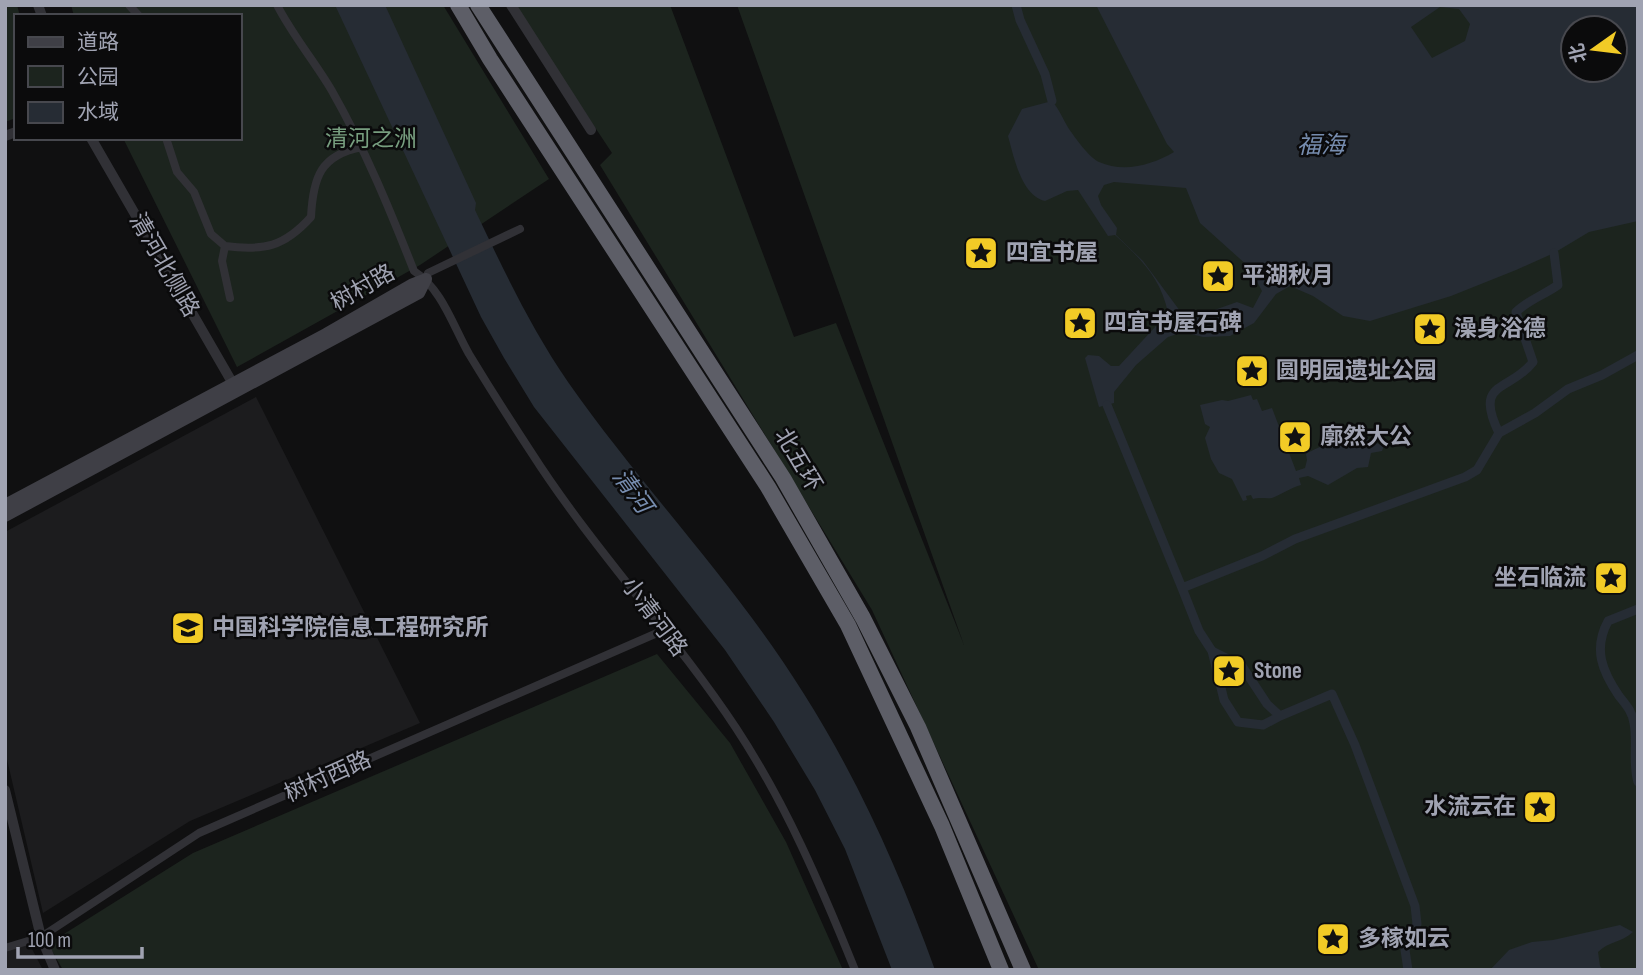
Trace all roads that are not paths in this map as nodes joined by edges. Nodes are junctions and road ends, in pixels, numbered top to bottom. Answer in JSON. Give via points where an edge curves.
{"nodes":[{"id":1,"x":277,"y":5,"type":"edge"},
{"id":2,"x":458,"y":5,"type":"edge"},
{"id":3,"x":478,"y":5,"type":"edge"},
{"id":4,"x":511,"y":5,"type":"edge"},
{"id":5,"x":591,"y":130,"type":"dead end"},
{"id":6,"x":92,"y":140,"type":"edge"},
{"id":7,"x":167,"y":140,"type":"edge"},
{"id":8,"x":362,"y":147,"type":"junction"},
{"id":9,"x":520,"y":229,"type":"dead end"},
{"id":10,"x":225,"y":247,"type":"junction"},
{"id":11,"x":426,"y":279,"type":"junction"},
{"id":12,"x":230,"y":298,"type":"dead end"},
{"id":13,"x":235,"y":388,"type":"junction"},
{"id":14,"x":5,"y":505,"type":"edge"},
{"id":15,"x":5,"y":516,"type":"edge"},
{"id":16,"x":664,"y":630,"type":"junction"},
{"id":17,"x":5,"y":790,"type":"edge"},
{"id":18,"x":41,"y":937,"type":"junction"},
{"id":19,"x":5,"y":948,"type":"edge"},
{"id":20,"x":55,"y":970,"type":"edge"},
{"id":21,"x":855,"y":970,"type":"edge"},
{"id":22,"x":999,"y":970,"type":"edge"},
{"id":23,"x":1025,"y":970,"type":"edge"}],
"edges":[{"from":1,"to":8,"type":"street","name":"小清河路"},
{"from":2,"to":22,"type":"highway","name":"北五环","via":[[768,487],[848,625],[937,814]]},
{"from":3,"to":23,"type":"highway","name":"北五环","via":[[783,478],[857,606],[918,727]]},
{"from":4,"to":5,"type":"street"},
{"from":6,"to":13,"type":"street","name":"清河北侧路"},
{"from":7,"to":10,"type":"street","via":[[177,172],[194,192],[211,234]]},
{"from":8,"to":10,"type":"street","via":[[320,169],[311,217],[298,232],[268,246]]},
{"from":8,"to":11,"type":"street","name":"小清河路","via":[[414,271]]},
{"from":9,"to":11,"type":"street","via":[[428,273]]},
{"from":10,"to":12,"type":"street","via":[[222,261]]},
{"from":11,"to":13,"type":"main road","name":"树村路"},
{"from":11,"to":16,"type":"street","name":"小清河路","via":[[532,455]]},
{"from":13,"to":14,"type":"main road","name":"树村路"},
{"from":13,"to":15,"type":"main road","name":"树村路"},
{"from":16,"to":18,"type":"street","name":"树村西路","via":[[199,833]]},
{"from":16,"to":21,"type":"street","name":"小清河路","via":[[761,767],[821,886]]},
{"from":17,"to":18,"type":"street"},
{"from":18,"to":19,"type":"street","name":"树村西路"},
{"from":18,"to":20,"type":"street"}]}
